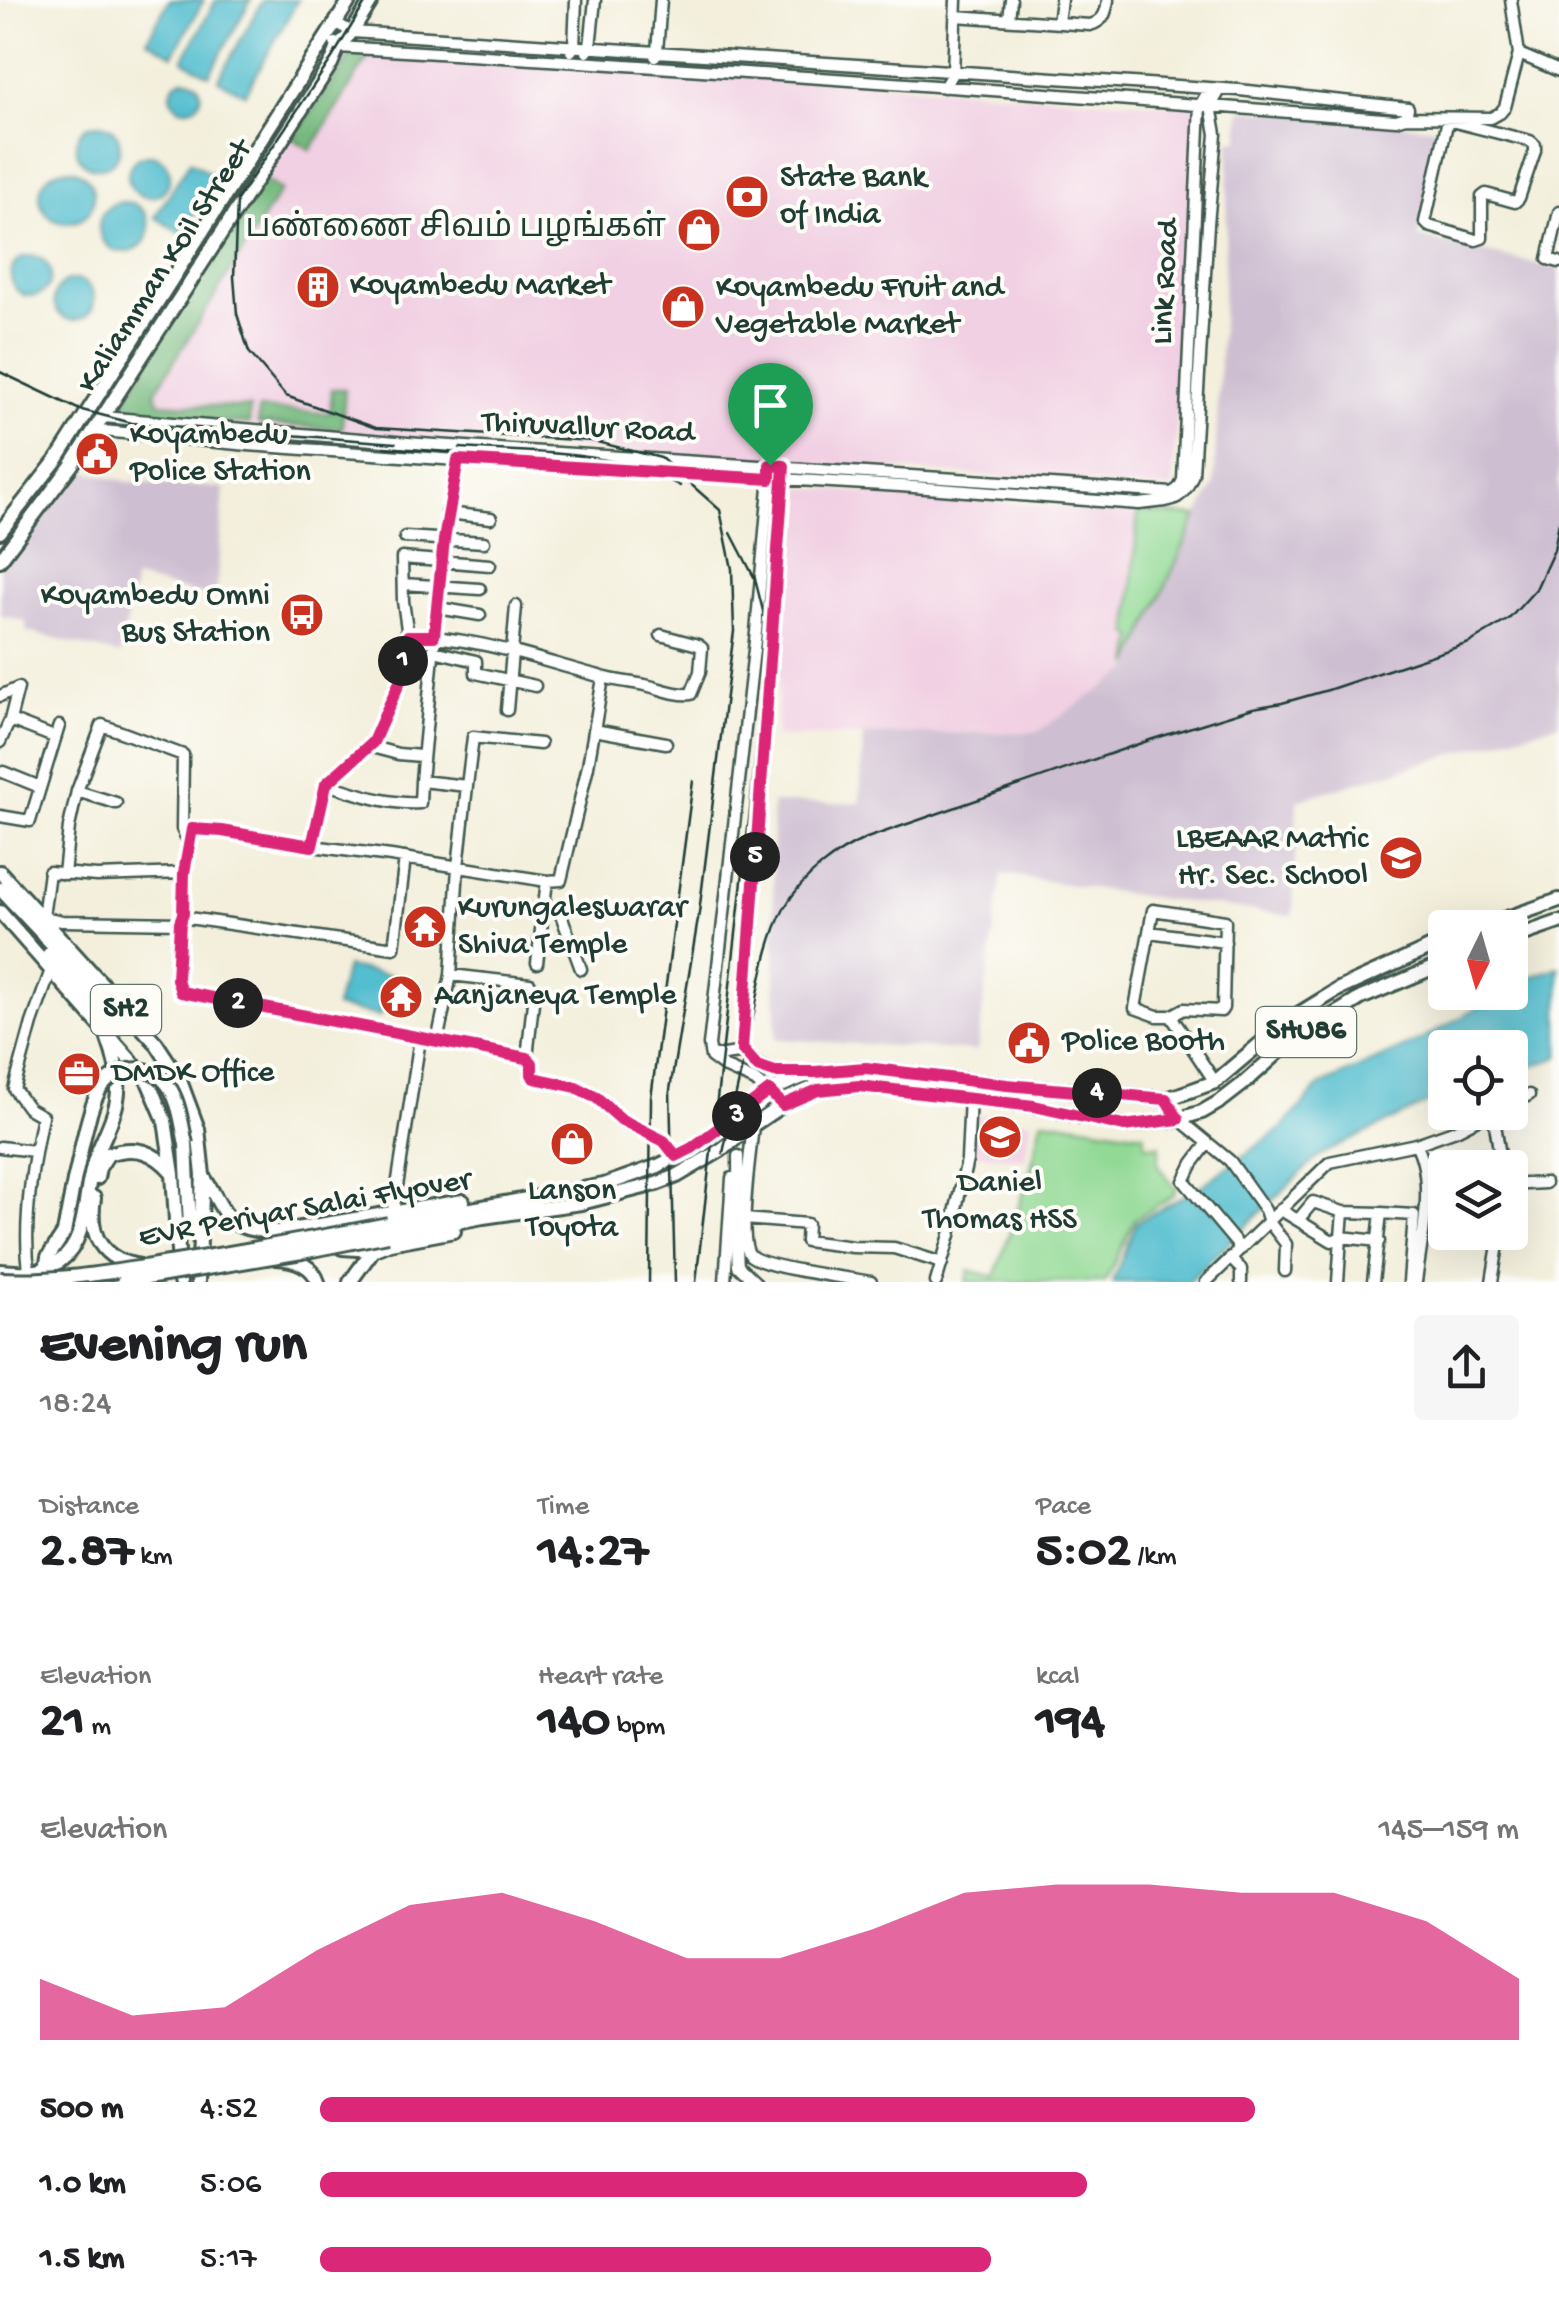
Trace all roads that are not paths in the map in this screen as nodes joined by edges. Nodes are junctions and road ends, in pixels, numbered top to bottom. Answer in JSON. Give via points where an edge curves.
{"nodes":[{"id":1,"x":350,"y":0,"type":"edge"},
{"id":2,"x":372,"y":0,"type":"edge"},
{"id":3,"x":576,"y":0,"type":"edge"},
{"id":4,"x":595,"y":0,"type":"edge"},
{"id":5,"x":661,"y":0,"type":"edge"},
{"id":6,"x":956,"y":0,"type":"edge"},
{"id":7,"x":1011,"y":0,"type":"edge"},
{"id":8,"x":1061,"y":0,"type":"edge"},
{"id":9,"x":1108,"y":0,"type":"edge"},
{"id":10,"x":1511,"y":0,"type":"edge"},
{"id":11,"x":954,"y":16,"type":"junction"},
{"id":12,"x":1009,"y":19,"type":"junction"},
{"id":13,"x":1058,"y":22,"type":"junction"},
{"id":14,"x":333,"y":28,"type":"junction"},
{"id":15,"x":352,"y":32,"type":"junction"},
{"id":16,"x":574,"y":46,"type":"junction"},
{"id":17,"x":338,"y":47,"type":"junction"},
{"id":18,"x":590,"y":47,"type":"junction"},
{"id":19,"x":658,"y":52,"type":"junction"},
{"id":20,"x":1519,"y":54,"type":"junction"},
{"id":21,"x":565,"y":60,"type":"junction"},
{"id":22,"x":581,"y":60,"type":"junction"},
{"id":23,"x":649,"y":66,"type":"junction"},
{"id":24,"x":1559,"y":71,"type":"edge"},
{"id":25,"x":953,"y":72,"type":"junction"},
{"id":26,"x":944,"y":88,"type":"junction"},
{"id":27,"x":1215,"y":90,"type":"junction"},
{"id":28,"x":1206,"y":106,"type":"junction"},
{"id":29,"x":1406,"y":117,"type":"junction"},
{"id":30,"x":1494,"y":117,"type":"junction"},
{"id":31,"x":1469,"y":121,"type":"junction"},
{"id":32,"x":1504,"y":134,"type":"junction"},
{"id":33,"x":1559,"y":212,"type":"edge"},
{"id":34,"x":1557,"y":226,"type":"edge"},
{"id":35,"x":1559,"y":262,"type":"edge"},
{"id":36,"x":103,"y":417,"type":"junction"},
{"id":37,"x":93,"y":430,"type":"junction"},
{"id":38,"x":458,"y":460,"type":"junction"},
{"id":39,"x":770,"y":465,"type":"junction"},
{"id":40,"x":784,"y":466,"type":"junction"},
{"id":41,"x":770,"y":479,"type":"junction"},
{"id":42,"x":783,"y":479,"type":"junction"},
{"id":43,"x":1183,"y":480,"type":"joint"},
{"id":44,"x":448,"y":513,"type":"junction"},
{"id":45,"x":491,"y":518,"type":"dead end"},
{"id":46,"x":0,"y":532,"type":"edge"},
{"id":47,"x":405,"y":537,"type":"dead end"},
{"id":48,"x":444,"y":540,"type":"junction"},
{"id":49,"x":484,"y":542,"type":"dead end"},
{"id":50,"x":0,"y":560,"type":"edge"},
{"id":51,"x":442,"y":561,"type":"junction"},
{"id":52,"x":490,"y":565,"type":"dead end"},
{"id":53,"x":402,"y":584,"type":"junction"},
{"id":54,"x":440,"y":585,"type":"junction"},
{"id":55,"x":480,"y":589,"type":"dead end"},
{"id":56,"x":516,"y":606,"type":"dead end"},
{"id":57,"x":438,"y":608,"type":"junction"},
{"id":58,"x":480,"y":615,"type":"dead end"},
{"id":59,"x":661,"y":635,"type":"dead end"},
{"id":60,"x":408,"y":636,"type":"junction"},
{"id":61,"x":434,"y":636,"type":"junction"},
{"id":62,"x":510,"y":649,"type":"junction"},
{"id":63,"x":434,"y":650,"type":"junction"},
{"id":64,"x":603,"y":678,"type":"junction"},
{"id":65,"x":510,"y":680,"type":"junction"},
{"id":66,"x":535,"y":686,"type":"dead end"},
{"id":67,"x":0,"y":696,"type":"edge"},
{"id":68,"x":507,"y":710,"type":"dead end"},
{"id":69,"x":10,"y":720,"type":"junction"},
{"id":70,"x":594,"y":730,"type":"junction"},
{"id":71,"x":0,"y":742,"type":"edge"},
{"id":72,"x":666,"y":743,"type":"dead end"},
{"id":73,"x":540,"y":744,"type":"dead end"},
{"id":74,"x":368,"y":746,"type":"junction"},
{"id":75,"x":421,"y":756,"type":"junction"},
{"id":76,"x":1,"y":775,"type":"edge"},
{"id":77,"x":420,"y":780,"type":"junction"},
{"id":78,"x":326,"y":784,"type":"junction"},
{"id":79,"x":466,"y":786,"type":"junction"},
{"id":80,"x":40,"y":787,"type":"junction"},
{"id":81,"x":78,"y":791,"type":"junction"},
{"id":82,"x":116,"y":803,"type":"dead end"},
{"id":83,"x":0,"y":816,"type":"edge"},
{"id":84,"x":189,"y":844,"type":"junction"},
{"id":85,"x":312,"y":846,"type":"junction"},
{"id":86,"x":405,"y":858,"type":"junction"},
{"id":87,"x":458,"y":867,"type":"junction"},
{"id":88,"x":0,"y":872,"type":"edge"},
{"id":89,"x":184,"y":873,"type":"junction"},
{"id":90,"x":64,"y":874,"type":"junction"},
{"id":91,"x":547,"y":881,"type":"junction"},
{"id":92,"x":0,"y":889,"type":"edge"},
{"id":93,"x":0,"y":900,"type":"edge"},
{"id":94,"x":1559,"y":900,"type":"edge"},
{"id":95,"x":517,"y":908,"type":"dead end"},
{"id":96,"x":544,"y":908,"type":"junction"},
{"id":97,"x":1528,"y":911,"type":"edge"},
{"id":98,"x":0,"y":912,"type":"edge"},
{"id":99,"x":43,"y":917,"type":"junction"},
{"id":100,"x":181,"y":920,"type":"junction"},
{"id":101,"x":1559,"y":922,"type":"edge"},
{"id":102,"x":1149,"y":932,"type":"junction"},
{"id":103,"x":1528,"y":933,"type":"edge"},
{"id":104,"x":1225,"y":942,"type":"junction"},
{"id":105,"x":1428,"y":949,"type":"edge"},
{"id":106,"x":537,"y":962,"type":"dead end"},
{"id":107,"x":51,"y":970,"type":"junction"},
{"id":108,"x":581,"y":970,"type":"dead end"},
{"id":109,"x":1428,"y":970,"type":"edge"},
{"id":110,"x":451,"y":974,"type":"junction"},
{"id":111,"x":107,"y":1010,"type":"junction"},
{"id":112,"x":1171,"y":1016,"type":"junction"},
{"id":113,"x":132,"y":1017,"type":"junction"},
{"id":114,"x":107,"y":1031,"type":"junction"},
{"id":115,"x":420,"y":1039,"type":"junction"},
{"id":116,"x":437,"y":1042,"type":"junction"},
{"id":117,"x":744,"y":1052,"type":"junction"},
{"id":118,"x":711,"y":1057,"type":"junction"},
{"id":119,"x":527,"y":1058,"type":"junction"},
{"id":120,"x":815,"y":1072,"type":"junction"},
{"id":121,"x":755,"y":1081,"type":"junction"},
{"id":122,"x":1214,"y":1082,"type":"junction"},
{"id":123,"x":769,"y":1091,"type":"junction"},
{"id":124,"x":1110,"y":1094,"type":"junction"},
{"id":125,"x":970,"y":1098,"type":"junction"},
{"id":126,"x":1166,"y":1099,"type":"junction"},
{"id":127,"x":750,"y":1105,"type":"junction"},
{"id":128,"x":783,"y":1105,"type":"junction"},
{"id":129,"x":1178,"y":1119,"type":"junction"},
{"id":130,"x":1104,"y":1120,"type":"junction"},
{"id":131,"x":752,"y":1124,"type":"junction"},
{"id":132,"x":1456,"y":1130,"type":"edge"},
{"id":133,"x":1208,"y":1143,"type":"junction"},
{"id":134,"x":1416,"y":1144,"type":"junction"},
{"id":135,"x":0,"y":1147,"type":"edge"},
{"id":136,"x":34,"y":1151,"type":"junction"},
{"id":137,"x":676,"y":1156,"type":"junction"},
{"id":138,"x":168,"y":1168,"type":"junction"},
{"id":139,"x":202,"y":1176,"type":"junction"},
{"id":140,"x":1545,"y":1183,"type":"dead end"},
{"id":141,"x":1528,"y":1184,"type":"edge"},
{"id":142,"x":490,"y":1210,"type":"junction"},
{"id":143,"x":1281,"y":1210,"type":"junction"},
{"id":144,"x":393,"y":1212,"type":"junction"},
{"id":145,"x":1343,"y":1212,"type":"junction"},
{"id":146,"x":1381,"y":1214,"type":"junction"},
{"id":147,"x":744,"y":1219,"type":"junction"},
{"id":148,"x":1298,"y":1220,"type":"junction"},
{"id":149,"x":325,"y":1222,"type":"junction"},
{"id":150,"x":1270,"y":1222,"type":"junction"},
{"id":151,"x":1342,"y":1238,"type":"junction"},
{"id":152,"x":200,"y":1240,"type":"junction"},
{"id":153,"x":1378,"y":1241,"type":"junction"},
{"id":154,"x":1238,"y":1245,"type":"junction"},
{"id":155,"x":373,"y":1250,"type":"junction"},
{"id":156,"x":1497,"y":1250,"type":"edge"},
{"id":157,"x":271,"y":1258,"type":"junction"},
{"id":158,"x":1231,"y":1258,"type":"junction"},
{"id":159,"x":942,"y":1263,"type":"junction"},
{"id":160,"x":147,"y":1266,"type":"junction"},
{"id":161,"x":46,"y":1269,"type":"junction"},
{"id":162,"x":0,"y":1271,"type":"edge"},
{"id":163,"x":1285,"y":1271,"type":"dead end"},
{"id":164,"x":29,"y":1272,"type":"junction"},
{"id":165,"x":0,"y":1279,"type":"edge"},
{"id":166,"x":122,"y":1282,"type":"edge"},
{"id":167,"x":180,"y":1282,"type":"edge"},
{"id":168,"x":198,"y":1282,"type":"edge"},
{"id":169,"x":318,"y":1282,"type":"edge"},
{"id":170,"x":350,"y":1282,"type":"edge"},
{"id":171,"x":725,"y":1282,"type":"edge"},
{"id":172,"x":755,"y":1282,"type":"edge"},
{"id":173,"x":871,"y":1282,"type":"edge"},
{"id":174,"x":936,"y":1282,"type":"edge"},
{"id":175,"x":1206,"y":1282,"type":"edge"},
{"id":176,"x":1241,"y":1282,"type":"edge"},
{"id":177,"x":1338,"y":1282,"type":"edge"},
{"id":178,"x":1373,"y":1282,"type":"edge"},
{"id":179,"x":1412,"y":1282,"type":"edge"},
{"id":180,"x":1492,"y":1282,"type":"edge"}],
"edges":[{"from":1,"to":14,"type":"main road","name":"Kaliamman Koil Street"},
{"from":2,"to":15,"type":"main road","name":"Kaliamman Koil Street"},
{"from":3,"to":16,"type":"street"},
{"from":4,"to":18,"type":"street"},
{"from":5,"to":19,"type":"street"},
{"from":6,"to":11,"type":"street"},
{"from":7,"to":12,"type":"street"},
{"from":8,"to":13,"type":"street"},
{"from":9,"to":13,"type":"street","via":[[1106,14],[1090,25]]},
{"from":10,"to":20,"type":"street"},
{"from":11,"to":12,"type":"street"},
{"from":11,"to":25,"type":"street"},
{"from":12,"to":13,"type":"street"},
{"from":14,"to":15,"type":"street"},
{"from":14,"to":17,"type":"street"},
{"from":14,"to":46,"type":"main road","name":"Kaliamman Koil Street","via":[[58,458]]},
{"from":15,"to":16,"type":"street"},
{"from":15,"to":17,"type":"main road","name":"Kaliamman Koil Street"},
{"from":16,"to":18,"type":"street"},
{"from":16,"to":21,"type":"street"},
{"from":17,"to":21,"type":"street"},
{"from":17,"to":36,"type":"main road","name":"Kaliamman Koil Street"},
{"from":18,"to":19,"type":"street"},
{"from":18,"to":22,"type":"street"},
{"from":19,"to":23,"type":"street"},
{"from":19,"to":25,"type":"street"},
{"from":20,"to":24,"type":"street"},
{"from":20,"to":30,"type":"street","via":[[1506,106]]},
{"from":21,"to":22,"type":"street"},
{"from":22,"to":23,"type":"street"},
{"from":23,"to":26,"type":"street"},
{"from":25,"to":26,"type":"street"},
{"from":25,"to":27,"type":"street"},
{"from":26,"to":28,"type":"street"},
{"from":27,"to":28,"type":"street"},
{"from":27,"to":29,"type":"street","via":[[1408,108]]},
{"from":28,"to":29,"type":"street"},
{"from":28,"to":42,"type":"street","via":[[1216,134],[1193,474],[1184,494],[1139,504]]},
{"from":28,"to":43,"type":"street","name":"Link Road"},
{"from":29,"to":31,"type":"street"},
{"from":30,"to":31,"type":"street"},
{"from":30,"to":32,"type":"street"},
{"from":31,"to":32,"type":"street"},
{"from":31,"to":32,"type":"street","via":[[1446,124],[1429,226],[1476,240],[1482,238],[1482,197],[1516,202],[1535,145]]},
{"from":33,"to":34,"type":"street"},
{"from":34,"to":35,"type":"street","via":[[1548,259]]},
{"from":36,"to":37,"type":"main road","name":"Kaliamman Koil Street"},
{"from":36,"to":39,"type":"street","name":"Thiruvallur Road"},
{"from":37,"to":38,"type":"street"},
{"from":37,"to":50,"type":"main road","name":"Kaliamman Koil Street"},
{"from":38,"to":41,"type":"street"},
{"from":38,"to":44,"type":"street"},
{"from":39,"to":40,"type":"street","name":"Thiruvallur Road"},
{"from":39,"to":41,"type":"street"},
{"from":40,"to":42,"type":"street"},
{"from":40,"to":43,"type":"street","name":"Thiruvallur Road","via":[[1160,493],[1176,491]]},
{"from":41,"to":42,"type":"street"},
{"from":41,"to":118,"type":"street"},
{"from":42,"to":117,"type":"street"},
{"from":44,"to":45,"type":"street"},
{"from":44,"to":48,"type":"street"},
{"from":47,"to":48,"type":"street"},
{"from":48,"to":49,"type":"street"},
{"from":48,"to":51,"type":"street"},
{"from":51,"to":52,"type":"street"},
{"from":51,"to":53,"type":"street","via":[[402,558]]},
{"from":51,"to":54,"type":"street"},
{"from":53,"to":54,"type":"street"},
{"from":53,"to":60,"type":"street"},
{"from":54,"to":55,"type":"street"},
{"from":54,"to":57,"type":"street"},
{"from":56,"to":62,"type":"street"},
{"from":57,"to":58,"type":"street"},
{"from":57,"to":61,"type":"street"},
{"from":59,"to":64,"type":"street","via":[[702,648],[691,694]]},
{"from":60,"to":61,"type":"street"},
{"from":60,"to":74,"type":"street","via":[[400,681]]},
{"from":61,"to":62,"type":"street"},
{"from":61,"to":63,"type":"street"},
{"from":62,"to":64,"type":"street"},
{"from":62,"to":65,"type":"street"},
{"from":63,"to":65,"type":"street","via":[[476,661],[476,673]]},
{"from":63,"to":75,"type":"street"},
{"from":64,"to":70,"type":"street"},
{"from":65,"to":66,"type":"street"},
{"from":65,"to":68,"type":"street"},
{"from":67,"to":69,"type":"street","via":[[18,688]]},
{"from":69,"to":71,"type":"street"},
{"from":69,"to":80,"type":"street","via":[[56,732]]},
{"from":70,"to":72,"type":"street"},
{"from":70,"to":91,"type":"street","via":[[560,880]]},
{"from":73,"to":79,"type":"street","via":[[473,736]]},
{"from":74,"to":75,"type":"street"},
{"from":74,"to":78,"type":"street"},
{"from":75,"to":77,"type":"street"},
{"from":76,"to":80,"type":"street"},
{"from":77,"to":78,"type":"street","via":[[420,802],[410,803]]},
{"from":77,"to":79,"type":"street"},
{"from":78,"to":85,"type":"street"},
{"from":79,"to":87,"type":"street"},
{"from":80,"to":83,"type":"street","via":[[30,821]]},
{"from":81,"to":82,"type":"street"},
{"from":81,"to":84,"type":"street","via":[[102,725],[184,755],[182,829]]},
{"from":81,"to":90,"type":"street"},
{"from":84,"to":85,"type":"street","via":[[192,829]]},
{"from":84,"to":89,"type":"street"},
{"from":85,"to":86,"type":"street"},
{"from":86,"to":87,"type":"street"},
{"from":86,"to":100,"type":"street","via":[[394,948]]},
{"from":87,"to":91,"type":"street"},
{"from":87,"to":110,"type":"street"},
{"from":88,"to":99,"type":"main road","number":"SH2"},
{"from":89,"to":90,"type":"street"},
{"from":89,"to":100,"type":"street"},
{"from":90,"to":99,"type":"street","via":[[49,872]]},
{"from":91,"to":96,"type":"street"},
{"from":92,"to":111,"type":"main road"},
{"from":93,"to":111,"type":"main road"},
{"from":94,"to":97,"type":"main road"},
{"from":95,"to":96,"type":"street"},
{"from":96,"to":106,"type":"street"},
{"from":96,"to":108,"type":"street","via":[[560,912]]},
{"from":98,"to":107,"type":"main road","number":"SH2"},
{"from":99,"to":100,"type":"street"},
{"from":99,"to":113,"type":"main road","number":"SH2"},
{"from":100,"to":115,"type":"street","via":[[181,992]]},
{"from":101,"to":103,"type":"main road"},
{"from":102,"to":104,"type":"street"},
{"from":102,"to":104,"type":"street","via":[[1155,910],[1224,920]]},
{"from":102,"to":112,"type":"street","via":[[1135,1008]]},
{"from":104,"to":112,"type":"street","via":[[1222,1010],[1184,1009]]},
{"from":105,"to":122,"type":"main road","number":"SHU86","via":[[1339,988]]},
{"from":107,"to":114,"type":"main road","number":"SH2"},
{"from":107,"to":136,"type":"street","via":[[14,1089],[42,1116]]},
{"from":109,"to":129,"type":"main road","number":"SHU86","via":[[1361,998],[1289,1043],[1221,1100]]},
{"from":110,"to":116,"type":"street"},
{"from":110,"to":119,"type":"street","via":[[530,984]]},
{"from":111,"to":113,"type":"main road"},
{"from":111,"to":114,"type":"main road"},
{"from":112,"to":122,"type":"street"},
{"from":113,"to":139,"type":"main road","number":"SH2","via":[[179,1078],[198,1130]]},
{"from":114,"to":138,"type":"main road","number":"SH2","via":[[147,1079],[165,1121]]},
{"from":114,"to":161,"type":"main road","via":[[117,1100],[74,1244]]},
{"from":115,"to":116,"type":"street"},
{"from":115,"to":144,"type":"street"},
{"from":116,"to":119,"type":"street"},
{"from":117,"to":118,"type":"street"},
{"from":117,"to":120,"type":"street","via":[[775,1072]]},
{"from":118,"to":121,"type":"street"},
{"from":119,"to":137,"type":"street","via":[[534,1078],[597,1098]]},
{"from":120,"to":123,"type":"main road","number":"SHU86"},
{"from":120,"to":124,"type":"main road","number":"SHU86","via":[[866,1068]]},
{"from":121,"to":123,"type":"street"},
{"from":121,"to":127,"type":"street"},
{"from":122,"to":126,"type":"main road","number":"SHU86"},
{"from":123,"to":127,"type":"main road","number":"SHU86"},
{"from":123,"to":128,"type":"street"},
{"from":124,"to":126,"type":"main road","number":"SHU86"},
{"from":124,"to":130,"type":"main road"},
{"from":125,"to":128,"type":"main road","number":"SHU86","via":[[859,1086],[818,1090]]},
{"from":125,"to":130,"type":"main road","number":"SHU86"},
{"from":125,"to":159,"type":"street","via":[[966,1160]]},
{"from":126,"to":129,"type":"street"},
{"from":127,"to":137,"type":"main road","number":"SHU86"},
{"from":128,"to":131,"type":"main road","number":"SHU86"},
{"from":129,"to":130,"type":"main road","number":"SHU86","via":[[1124,1126]]},
{"from":129,"to":133,"type":"street"},
{"from":131,"to":142,"type":"main road","number":"SHU86","via":[[721,1150],[656,1184],[581,1202]]},
{"from":131,"to":147,"type":"street"},
{"from":132,"to":134,"type":"street"},
{"from":133,"to":150,"type":"street","via":[[1230,1161]]},
{"from":133,"to":154,"type":"street","via":[[1185,1184]]},
{"from":134,"to":143,"type":"street","via":[[1330,1162]]},
{"from":134,"to":179,"type":"street","via":[[1427,1182]]},
{"from":135,"to":136,"type":"street"},
{"from":136,"to":164,"type":"street"},
{"from":137,"to":142,"type":"main road","number":"SHU86","via":[[604,1185]]},
{"from":138,"to":160,"type":"main road","via":[[146,1150],[122,1149],[108,1154],[99,1168],[92,1208],[101,1247],[120,1262]]},
{"from":138,"to":167,"type":"main road","number":"SH2"},
{"from":139,"to":149,"type":"main road","via":[[223,1213],[239,1226],[278,1232]]},
{"from":139,"to":152,"type":"main road","number":"SH2"},
{"from":140,"to":141,"type":"street"},
{"from":142,"to":144,"type":"main road","via":[[481,1199]]},
{"from":142,"to":155,"type":"main road","via":[[492,1222],[485,1225]]},
{"from":142,"to":157,"type":"main road","name":"EVR Periyar Salai Flyover","number":"SHU86","bridge":true},
{"from":142,"to":160,"type":"main road","name":"EVR Periyar Salai Flyover","number":"SHU86","bridge":true},
{"from":143,"to":148,"type":"street"},
{"from":143,"to":150,"type":"street"},
{"from":144,"to":149,"type":"main road"},
{"from":145,"to":146,"type":"street"},
{"from":145,"to":148,"type":"street","via":[[1313,1202]]},
{"from":145,"to":151,"type":"street"},
{"from":146,"to":153,"type":"street"},
{"from":146,"to":179,"type":"street","via":[[1414,1216]]},
{"from":147,"to":159,"type":"street","via":[[807,1224],[806,1241],[894,1248]]},
{"from":147,"to":173,"type":"street","via":[[747,1252],[754,1259]]},
{"from":148,"to":151,"type":"street","via":[[1332,1242]]},
{"from":149,"to":155,"type":"main road","via":[[338,1247]]},
{"from":150,"to":154,"type":"street"},
{"from":150,"to":163,"type":"street","via":[[1286,1244]]},
{"from":151,"to":153,"type":"street"},
{"from":151,"to":177,"type":"street"},
{"from":152,"to":161,"type":"main road","bridge":true,"via":[[190,1226],[186,1144],[170,1088],[158,1075],[126,1069],[96,1096],[64,1232]]},
{"from":152,"to":168,"type":"main road","number":"SH2"},
{"from":153,"to":178,"type":"street"},
{"from":154,"to":158,"type":"street"},
{"from":155,"to":170,"type":"main road"},
{"from":156,"to":180,"type":"street"},
{"from":157,"to":166,"type":"main road","name":"EVR Periyar Salai Flyover","number":"SHU86","bridge":true},
{"from":157,"to":169,"type":"main road","via":[[309,1267]]},
{"from":158,"to":175,"type":"street"},
{"from":158,"to":176,"type":"street"},
{"from":159,"to":174,"type":"street"},
{"from":160,"to":165,"type":"main road","name":"EVR Periyar Salai Flyover","number":"SHU86","bridge":true,"via":[[38,1281]]},
{"from":161,"to":164,"type":"main road"},
{"from":162,"to":164,"type":"main road"},
{"from":171,"to":172,"type":"street","via":[[736,1158],[738,1266]]}]}
